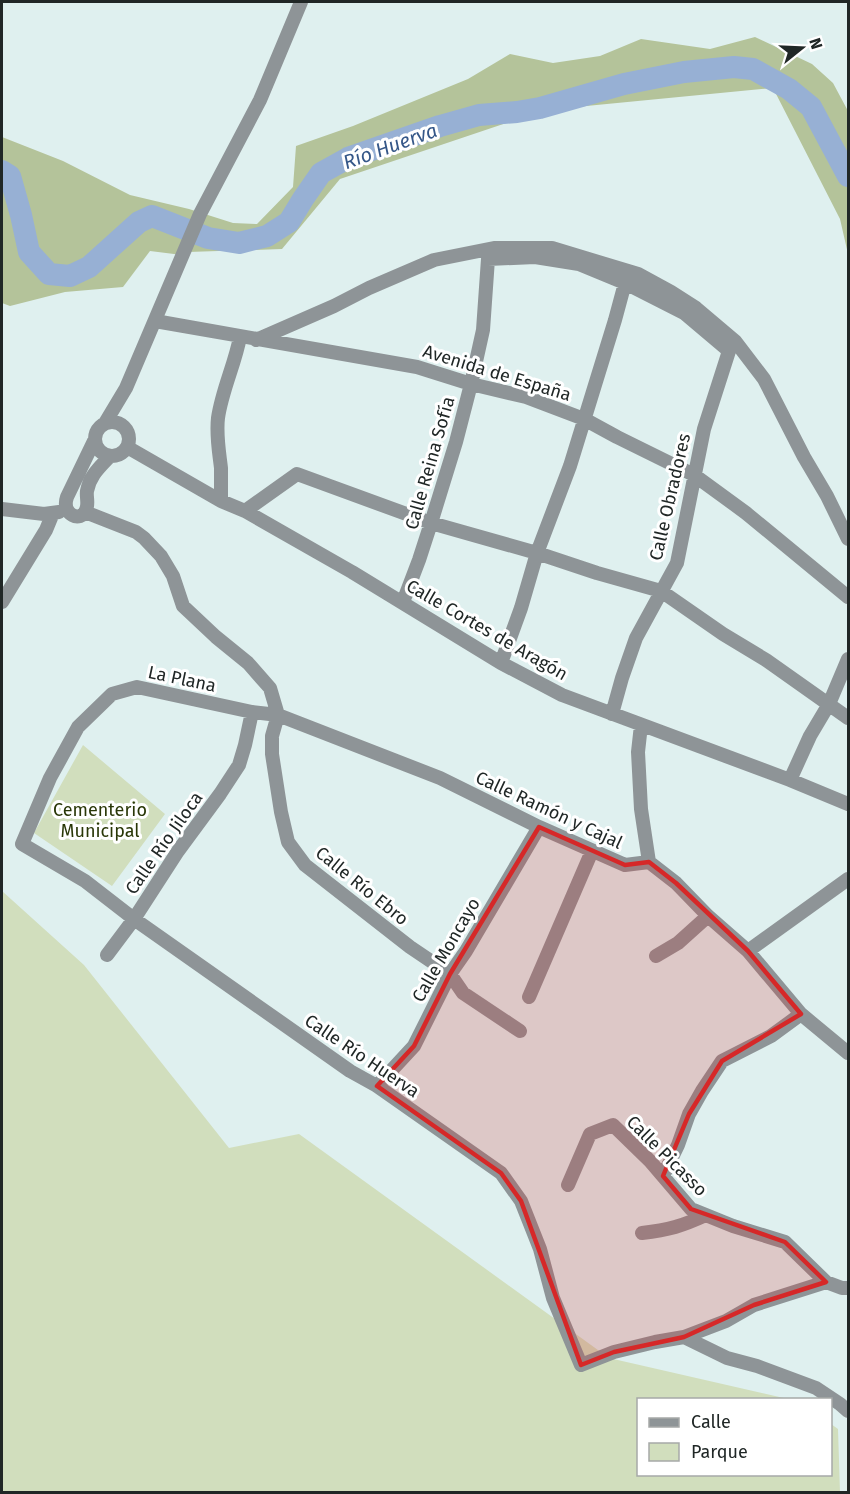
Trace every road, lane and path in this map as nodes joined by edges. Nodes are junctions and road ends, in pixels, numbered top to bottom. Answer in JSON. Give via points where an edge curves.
{"nodes":[{"id":1,"x":301,"y":2,"type":"edge"},
{"id":2,"x":625,"y":283,"type":"junction"},
{"id":3,"x":155,"y":321,"type":"junction"},
{"id":4,"x":240,"y":337,"type":"junction"},
{"id":5,"x":256,"y":340,"type":"junction"},
{"id":6,"x":471,"y":384,"type":"junction"},
{"id":7,"x":126,"y":388,"type":"junction"},
{"id":8,"x":584,"y":419,"type":"junction"},
{"id":9,"x":105,"y":423,"type":"junction"},
{"id":10,"x":124,"y":427,"type":"junction"},
{"id":11,"x":94,"y":441,"type":"junction"},
{"id":12,"x":127,"y":447,"type":"junction"},
{"id":13,"x":110,"y":456,"type":"junction"},
{"id":14,"x":694,"y":475,"type":"junction"},
{"id":15,"x":221,"y":501,"type":"junction"},
{"id":16,"x":2,"y":509,"type":"edge"},
{"id":17,"x":60,"y":511,"type":"junction"},
{"id":18,"x":245,"y":511,"type":"junction"},
{"id":19,"x":85,"y":512,"type":"junction"},
{"id":20,"x":431,"y":523,"type":"junction"},
{"id":21,"x":849,"y":538,"type":"edge"},
{"id":22,"x":537,"y":553,"type":"junction"},
{"id":23,"x":661,"y":591,"type":"junction"},
{"id":24,"x":849,"y":597,"type":"edge"},
{"id":25,"x":2,"y":602,"type":"edge"},
{"id":26,"x":403,"y":602,"type":"junction"},
{"id":27,"x":849,"y":659,"type":"edge"},
{"id":28,"x":501,"y":663,"type":"junction"},
{"id":29,"x":829,"y":704,"type":"junction"},
{"id":30,"x":252,"y":712,"type":"junction"},
{"id":31,"x":612,"y":714,"type":"junction"},
{"id":32,"x":278,"y":715,"type":"junction"},
{"id":33,"x":849,"y":718,"type":"edge"},
{"id":34,"x":641,"y":725,"type":"junction"},
{"id":35,"x":790,"y":780,"type":"junction"},
{"id":36,"x":849,"y":804,"type":"edge"},
{"id":37,"x":539,"y":827,"type":"junction"},
{"id":38,"x":22,"y":844,"type":"joint"},
{"id":39,"x":592,"y":851,"type":"junction"},
{"id":40,"x":649,"y":862,"type":"junction"},
{"id":41,"x":849,"y":879,"type":"edge"},
{"id":42,"x":708,"y":916,"type":"junction"},
{"id":43,"x":134,"y":919,"type":"junction"},
{"id":44,"x":748,"y":951,"type":"junction"},
{"id":45,"x":107,"y":955,"type":"dead end"},
{"id":46,"x":656,"y":956,"type":"dead end"},
{"id":47,"x":450,"y":974,"type":"junction"},
{"id":48,"x":530,"y":997,"type":"dead end"},
{"id":49,"x":801,"y":1014,"type":"junction"},
{"id":50,"x":520,"y":1031,"type":"dead end"},
{"id":51,"x":849,"y":1053,"type":"edge"},
{"id":52,"x":377,"y":1086,"type":"junction"},
{"id":53,"x":663,"y":1176,"type":"junction"},
{"id":54,"x":568,"y":1185,"type":"dead end"},
{"id":55,"x":706,"y":1215,"type":"junction"},
{"id":56,"x":642,"y":1233,"type":"dead end"},
{"id":57,"x":826,"y":1282,"type":"junction"},
{"id":58,"x":849,"y":1288,"type":"edge"},
{"id":59,"x":684,"y":1337,"type":"junction"},
{"id":60,"x":831,"y":1398,"type":"edge"},
{"id":61,"x":832,"y":1399,"type":"edge"},
{"id":62,"x":849,"y":1411,"type":"edge"}],
"edges":[{"from":1,"to":3,"type":"street","via":[[260,100],[200,214]]},
{"from":2,"to":6,"type":"street","name":"Calle Reina Sofía","via":[[579,264],[535,257],[488,259],[483,330]]},
{"from":2,"to":8,"type":"street"},
{"from":2,"to":14,"type":"street","name":"Calle Obradores","via":[[684,313],[729,351]]},
{"from":3,"to":4,"type":"street","name":"Avenida de España"},
{"from":3,"to":7,"type":"street"},
{"from":4,"to":5,"type":"street","name":"Avenida de España"},
{"from":4,"to":15,"type":"street","via":[[219,415]]},
{"from":5,"to":6,"type":"street","name":"Avenida de España","via":[[417,368]]},
{"from":5,"to":21,"type":"street","via":[[434,260],[494,248],[552,248],[638,274],[696,308],[735,341],[764,379]]},
{"from":6,"to":8,"type":"street","name":"Avenida de España","via":[[526,397]]},
{"from":6,"to":20,"type":"street","name":"Calle Reina Sofía"},
{"from":7,"to":9,"type":"street"},
{"from":7,"to":10,"type":"street"},
{"from":8,"to":14,"type":"street","name":"Avenida de España"},
{"from":8,"to":22,"type":"street"},
{"from":9,"to":10,"type":"street","via":[[112,421]]},
{"from":9,"to":11,"type":"street","via":[[98,428]]},
{"from":10,"to":12,"type":"street","via":[[129,436]]},
{"from":11,"to":13,"type":"street","via":[[98,450]]},
{"from":11,"to":17,"type":"street"},
{"from":12,"to":13,"type":"street"},
{"from":12,"to":15,"type":"street","name":"Calle Cortes de Aragón"},
{"from":13,"to":19,"type":"street","via":[[92,476]]},
{"from":14,"to":23,"type":"street","name":"Calle Obradores","via":[[677,563]]},
{"from":14,"to":24,"type":"street","name":"Avenida de España"},
{"from":15,"to":18,"type":"street","name":"Calle Cortes de Aragón"},
{"from":16,"to":17,"type":"street","via":[[44,514]]},
{"from":17,"to":19,"type":"street","via":[[75,516]]},
{"from":17,"to":25,"type":"street"},
{"from":18,"to":20,"type":"street","via":[[297,474]]},
{"from":18,"to":26,"type":"street","name":"Calle Cortes de Aragón"},
{"from":19,"to":32,"type":"street","via":[[144,538],[173,576],[183,606],[248,663],[270,688]]},
{"from":20,"to":22,"type":"street"},
{"from":20,"to":26,"type":"street","name":"Calle Reina Sofía"},
{"from":22,"to":23,"type":"street"},
{"from":22,"to":28,"type":"street"},
{"from":23,"to":29,"type":"street"},
{"from":23,"to":31,"type":"street","name":"Calle Obradores","via":[[636,638]]},
{"from":26,"to":28,"type":"street","name":"Calle Cortes de Aragón"},
{"from":27,"to":29,"type":"street"},
{"from":28,"to":31,"type":"street","name":"Calle Cortes de Aragón","via":[[562,695]]},
{"from":29,"to":33,"type":"street"},
{"from":29,"to":35,"type":"street"},
{"from":30,"to":32,"type":"street","name":"La Plana"},
{"from":30,"to":38,"type":"street","name":"La Plana","via":[[137,687],[112,694],[78,727],[50,778]]},
{"from":30,"to":43,"type":"street","name":"Calle Río Jiloca","via":[[238,765]]},
{"from":31,"to":34,"type":"street","name":"Calle Cortes de Aragón"},
{"from":32,"to":37,"type":"street","name":"Calle Ramón y Cajal","via":[[440,778]]},
{"from":32,"to":47,"type":"street","name":"Calle Río Ebro","via":[[272,753],[288,842],[305,865]]},
{"from":34,"to":35,"type":"street","name":"Calle Cortes de Aragón"},
{"from":34,"to":40,"type":"street","via":[[638,752]]},
{"from":35,"to":36,"type":"street","name":"Calle Cortes de Aragón"},
{"from":37,"to":39,"type":"street","name":"Calle Ramón y Cajal"},
{"from":37,"to":47,"type":"street","name":"Calle Moncayo"},
{"from":38,"to":43,"type":"street","name":"Calle Río Huerva","via":[[85,881]]},
{"from":39,"to":40,"type":"street","name":"Calle Ramón y Cajal","via":[[626,865]]},
{"from":39,"to":48,"type":"street"},
{"from":40,"to":42,"type":"street"},
{"from":41,"to":44,"type":"street"},
{"from":42,"to":44,"type":"street"},
{"from":42,"to":46,"type":"street","via":[[678,943]]},
{"from":43,"to":45,"type":"street","name":"Calle Río Jiloca"},
{"from":43,"to":52,"type":"street","name":"Calle Río Huerva"},
{"from":44,"to":49,"type":"street"},
{"from":47,"to":50,"type":"street","name":"Calle Río Ebro","via":[[463,993]]},
{"from":47,"to":52,"type":"street","name":"Calle Moncayo","via":[[414,1046]]},
{"from":49,"to":51,"type":"street"},
{"from":49,"to":53,"type":"street","via":[[771,1036],[722,1061],[689,1114]]},
{"from":52,"to":59,"type":"street","name":"Calle Río Huerva","via":[[501,1173],[521,1201],[540,1249],[553,1298],[581,1365],[614,1352]]},
{"from":53,"to":54,"type":"street","name":"Calle Picasso","via":[[613,1125],[590,1134]]},
{"from":53,"to":55,"type":"street","name":"Calle Picasso","via":[[691,1209]]},
{"from":55,"to":56,"type":"street","via":[[665,1231]]},
{"from":55,"to":57,"type":"street","name":"Calle Picasso","via":[[785,1242]]},
{"from":57,"to":58,"type":"street"},
{"from":57,"to":59,"type":"street","via":[[754,1305]]},
{"from":59,"to":60,"type":"street","via":[[727,1358],[816,1388]]},
{"from":61,"to":62,"type":"street"}]}
